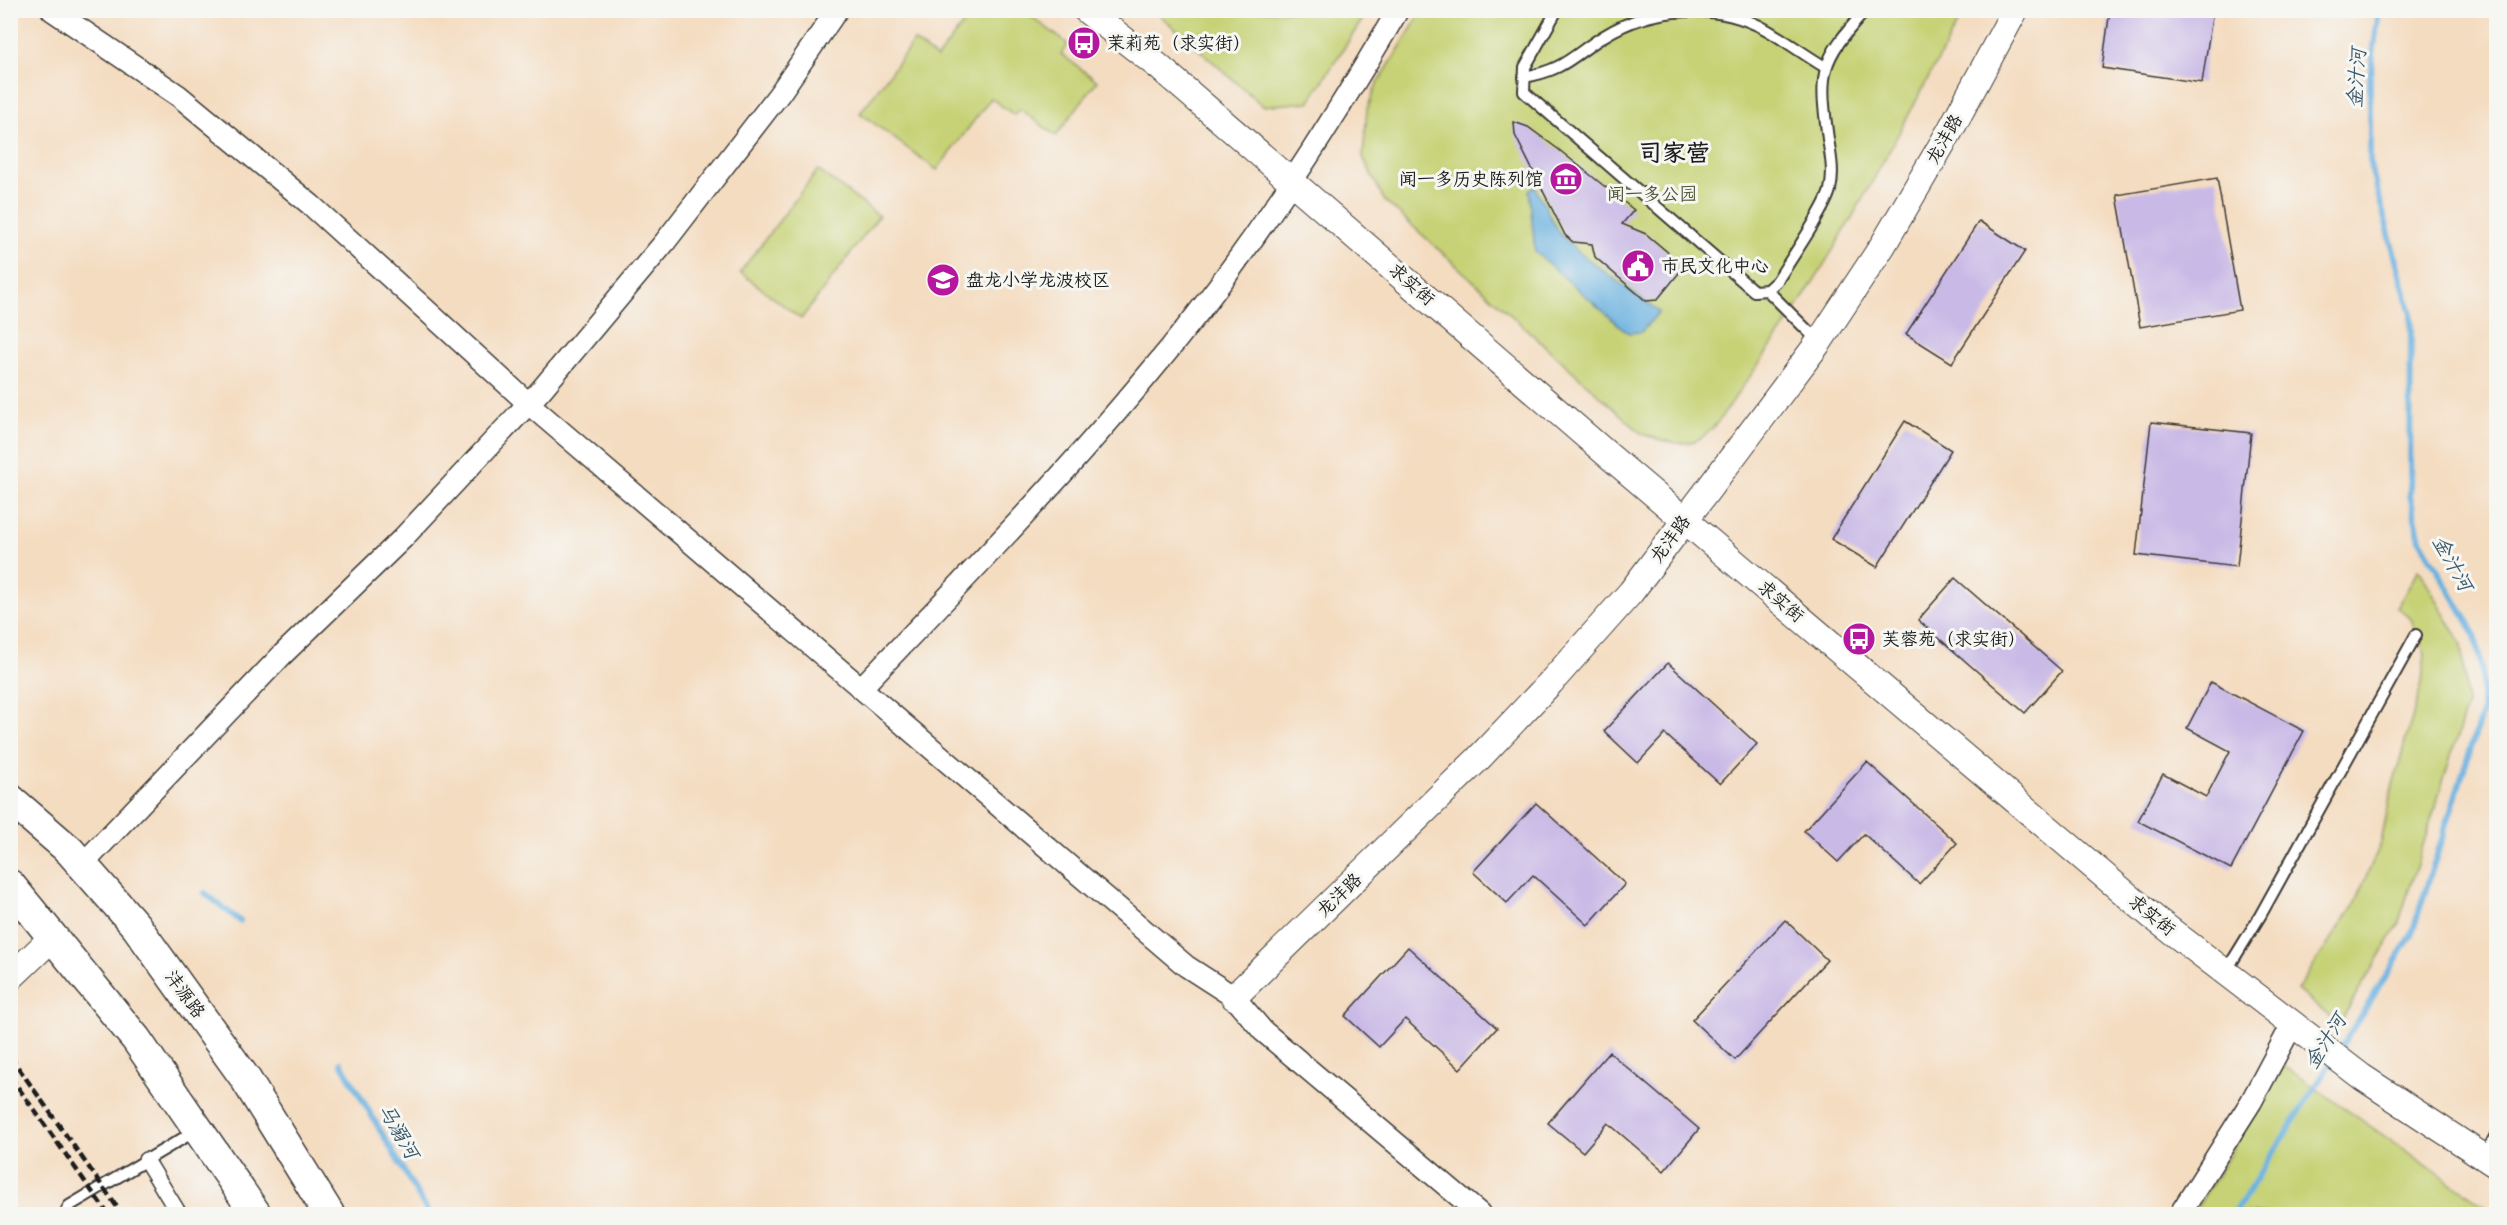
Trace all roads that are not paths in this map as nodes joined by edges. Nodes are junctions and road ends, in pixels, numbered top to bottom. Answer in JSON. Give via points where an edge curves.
{"nodes":[{"id":1,"x":51,"y":10,"type":"edge"},
{"id":2,"x":837,"y":10,"type":"edge"},
{"id":3,"x":1086,"y":10,"type":"edge"},
{"id":4,"x":1398,"y":10,"type":"edge"},
{"id":5,"x":1557,"y":10,"type":"edge"},
{"id":6,"x":1866,"y":10,"type":"edge"},
{"id":7,"x":2015,"y":10,"type":"edge"},
{"id":8,"x":1825,"y":67,"type":"junction"},
{"id":9,"x":1524,"y":77,"type":"junction"},
{"id":10,"x":1293,"y":182,"type":"junction"},
{"id":11,"x":1767,"y":290,"type":"junction"},
{"id":12,"x":1819,"y":342,"type":"junction"},
{"id":13,"x":529,"y":404,"type":"junction"},
{"id":14,"x":1684,"y":519,"type":"junction"},
{"id":15,"x":2416,"y":635,"type":"dead end"},
{"id":16,"x":862,"y":687,"type":"junction"},
{"id":17,"x":10,"y":799,"type":"edge"},
{"id":18,"x":82,"y":865,"type":"junction"},
{"id":19,"x":10,"y":885,"type":"edge"},
{"id":20,"x":53,"y":937,"type":"junction"},
{"id":21,"x":2225,"y":973,"type":"junction"},
{"id":22,"x":10,"y":978,"type":"edge"},
{"id":23,"x":1234,"y":998,"type":"junction"},
{"id":24,"x":2299,"y":1031,"type":"junction"},
{"id":25,"x":200,"y":1129,"type":"junction"},
{"id":26,"x":2492,"y":1152,"type":"edge"},
{"id":27,"x":146,"y":1160,"type":"junction"},
{"id":28,"x":65,"y":1215,"type":"edge"},
{"id":29,"x":179,"y":1215,"type":"edge"},
{"id":30,"x":256,"y":1215,"type":"edge"},
{"id":31,"x":329,"y":1215,"type":"edge"},
{"id":32,"x":1480,"y":1215,"type":"edge"},
{"id":33,"x":2180,"y":1215,"type":"edge"}],
"edges":[{"from":1,"to":13,"type":"street","via":[[179,96],[276,176]]},
{"from":2,"to":13,"type":"street","via":[[780,93],[665,242]]},
{"from":3,"to":10,"type":"street","name":"求实街"},
{"from":4,"to":10,"type":"street"},
{"from":5,"to":9,"type":"lane","via":[[1525,67]]},
{"from":6,"to":8,"type":"lane","via":[[1842,36]]},
{"from":7,"to":12,"type":"street","name":"龙沣路","via":[[1888,236]]},
{"from":8,"to":9,"type":"lane","via":[[1765,29],[1712,13],[1683,10],[1651,15],[1621,26],[1549,73]]},
{"from":8,"to":11,"type":"lane","via":[[1822,92],[1833,172],[1830,193],[1777,281]]},
{"from":9,"to":11,"type":"lane","via":[[1524,93],[1754,291]]},
{"from":10,"to":14,"type":"street","name":"求实街"},
{"from":10,"to":16,"type":"street","via":[[1148,375]]},
{"from":11,"to":12,"type":"lane"},
{"from":12,"to":14,"type":"street","name":"龙沣路"},
{"from":13,"to":16,"type":"street"},
{"from":13,"to":18,"type":"street"},
{"from":14,"to":21,"type":"street","name":"求实街","via":[[2144,910]]},
{"from":14,"to":23,"type":"street","name":"龙沣路","via":[[1631,592],[1551,682]]},
{"from":15,"to":21,"type":"lane"},
{"from":16,"to":23,"type":"street","via":[[1186,966]]},
{"from":17,"to":18,"type":"main road","name":"沣源路"},
{"from":18,"to":31,"type":"main road","name":"沣源路","via":[[136,926],[212,1030]]},
{"from":19,"to":20,"type":"main road"},
{"from":20,"to":22,"type":"street"},
{"from":20,"to":25,"type":"main road","via":[[136,1039]]},
{"from":21,"to":24,"type":"street","name":"求实街"},
{"from":23,"to":32,"type":"street","via":[[1263,1031]]},
{"from":24,"to":26,"type":"street","name":"求实街","via":[[2362,1077]]},
{"from":24,"to":33,"type":"street"},
{"from":25,"to":27,"type":"lane"},
{"from":25,"to":30,"type":"main road"},
{"from":27,"to":28,"type":"lane","via":[[69,1206]]},
{"from":27,"to":29,"type":"street"}]}
